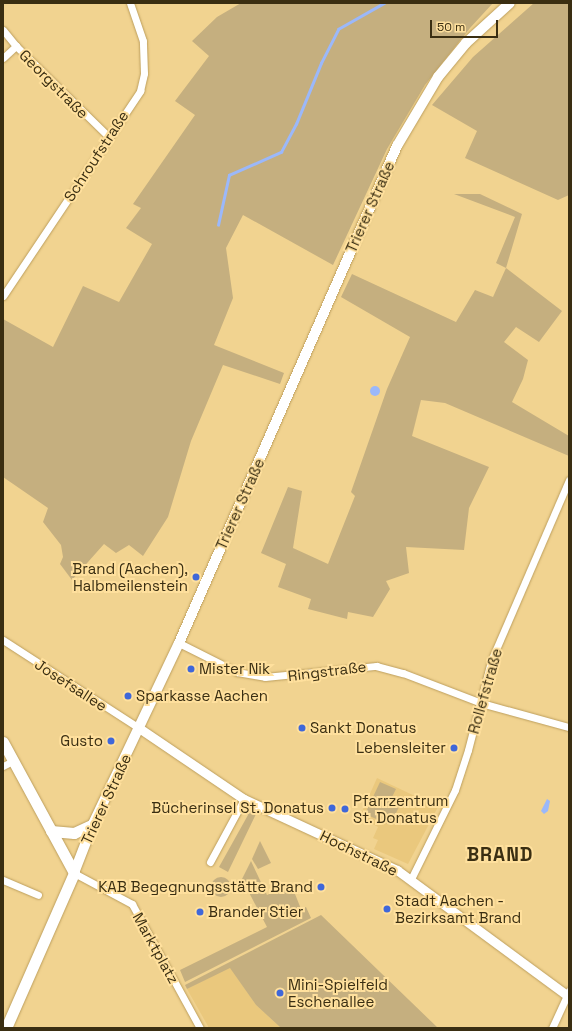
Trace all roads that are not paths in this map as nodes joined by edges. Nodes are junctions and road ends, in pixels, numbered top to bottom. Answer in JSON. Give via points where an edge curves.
{"nodes":[{"id":1,"x":130,"y":3,"type":"edge"},
{"id":2,"x":510,"y":3,"type":"edge"},
{"id":3,"x":3,"y":30,"type":"edge"},
{"id":4,"x":16,"y":46,"type":"junction"},
{"id":5,"x":3,"y":58,"type":"edge"},
{"id":6,"x":108,"y":136,"type":"junction"},
{"id":7,"x":3,"y":295,"type":"edge"},
{"id":8,"x":569,"y":480,"type":"edge"},
{"id":9,"x":3,"y":640,"type":"edge"},
{"id":10,"x":179,"y":644,"type":"junction"},
{"id":11,"x":481,"y":704,"type":"junction"},
{"id":12,"x":569,"y":727,"type":"edge"},
{"id":13,"x":138,"y":728,"type":"junction"},
{"id":14,"x":3,"y":742,"type":"edge"},
{"id":15,"x":13,"y":761,"type":"junction"},
{"id":16,"x":3,"y":766,"type":"edge"},
{"id":17,"x":244,"y":799,"type":"junction"},
{"id":18,"x":94,"y":824,"type":"junction"},
{"id":19,"x":51,"y":830,"type":"junction"},
{"id":20,"x":210,"y":862,"type":"dead end"},
{"id":21,"x":74,"y":873,"type":"junction"},
{"id":22,"x":411,"y":879,"type":"junction"},
{"id":23,"x":3,"y":880,"type":"edge"},
{"id":24,"x":38,"y":895,"type":"dead end"},
{"id":25,"x":568,"y":995,"type":"edge"},
{"id":26,"x":6,"y":1028,"type":"edge"},
{"id":27,"x":200,"y":1028,"type":"edge"},
{"id":28,"x":552,"y":1028,"type":"edge"}],
"edges":[{"from":1,"to":6,"type":"street","name":"Schroufstraße","via":[[143,41],[144,73],[140,91]]},
{"from":2,"to":10,"type":"main road","name":"Trierer Straße","via":[[466,43],[438,77],[397,146]]},
{"from":3,"to":4,"type":"street","name":"Georgstraße"},
{"from":4,"to":5,"type":"street"},
{"from":4,"to":6,"type":"street","name":"Georgstraße"},
{"from":6,"to":7,"type":"street","name":"Schroufstraße"},
{"from":8,"to":11,"type":"street","name":"Rollefstraße","via":[[491,660]]},
{"from":9,"to":13,"type":"street","name":"Josefsallee"},
{"from":10,"to":11,"type":"street","name":"Ringstraße","via":[[248,675],[294,676],[376,666],[403,673]]},
{"from":10,"to":13,"type":"main road","name":"Trierer Straße"},
{"from":11,"to":12,"type":"street","name":"Ringstraße"},
{"from":11,"to":22,"type":"street","name":"Rollefstraße","via":[[455,790]]},
{"from":13,"to":17,"type":"street","name":"Hochstraße"},
{"from":13,"to":18,"type":"main road","name":"Trierer Straße"},
{"from":14,"to":15,"type":"main road"},
{"from":15,"to":16,"type":"street"},
{"from":15,"to":19,"type":"main road"},
{"from":17,"to":20,"type":"street"},
{"from":17,"to":22,"type":"street","name":"Hochstraße","via":[[380,861]]},
{"from":18,"to":19,"type":"main road","via":[[74,833]]},
{"from":18,"to":21,"type":"main road","name":"Trierer Straße"},
{"from":19,"to":21,"type":"main road"},
{"from":21,"to":26,"type":"main road","name":"Trierer Straße"},
{"from":21,"to":27,"type":"street","name":"Marktplatz","via":[[132,904]]},
{"from":22,"to":25,"type":"street","name":"Hochstraße"},
{"from":23,"to":24,"type":"street"},
{"from":25,"to":28,"type":"street"}]}
